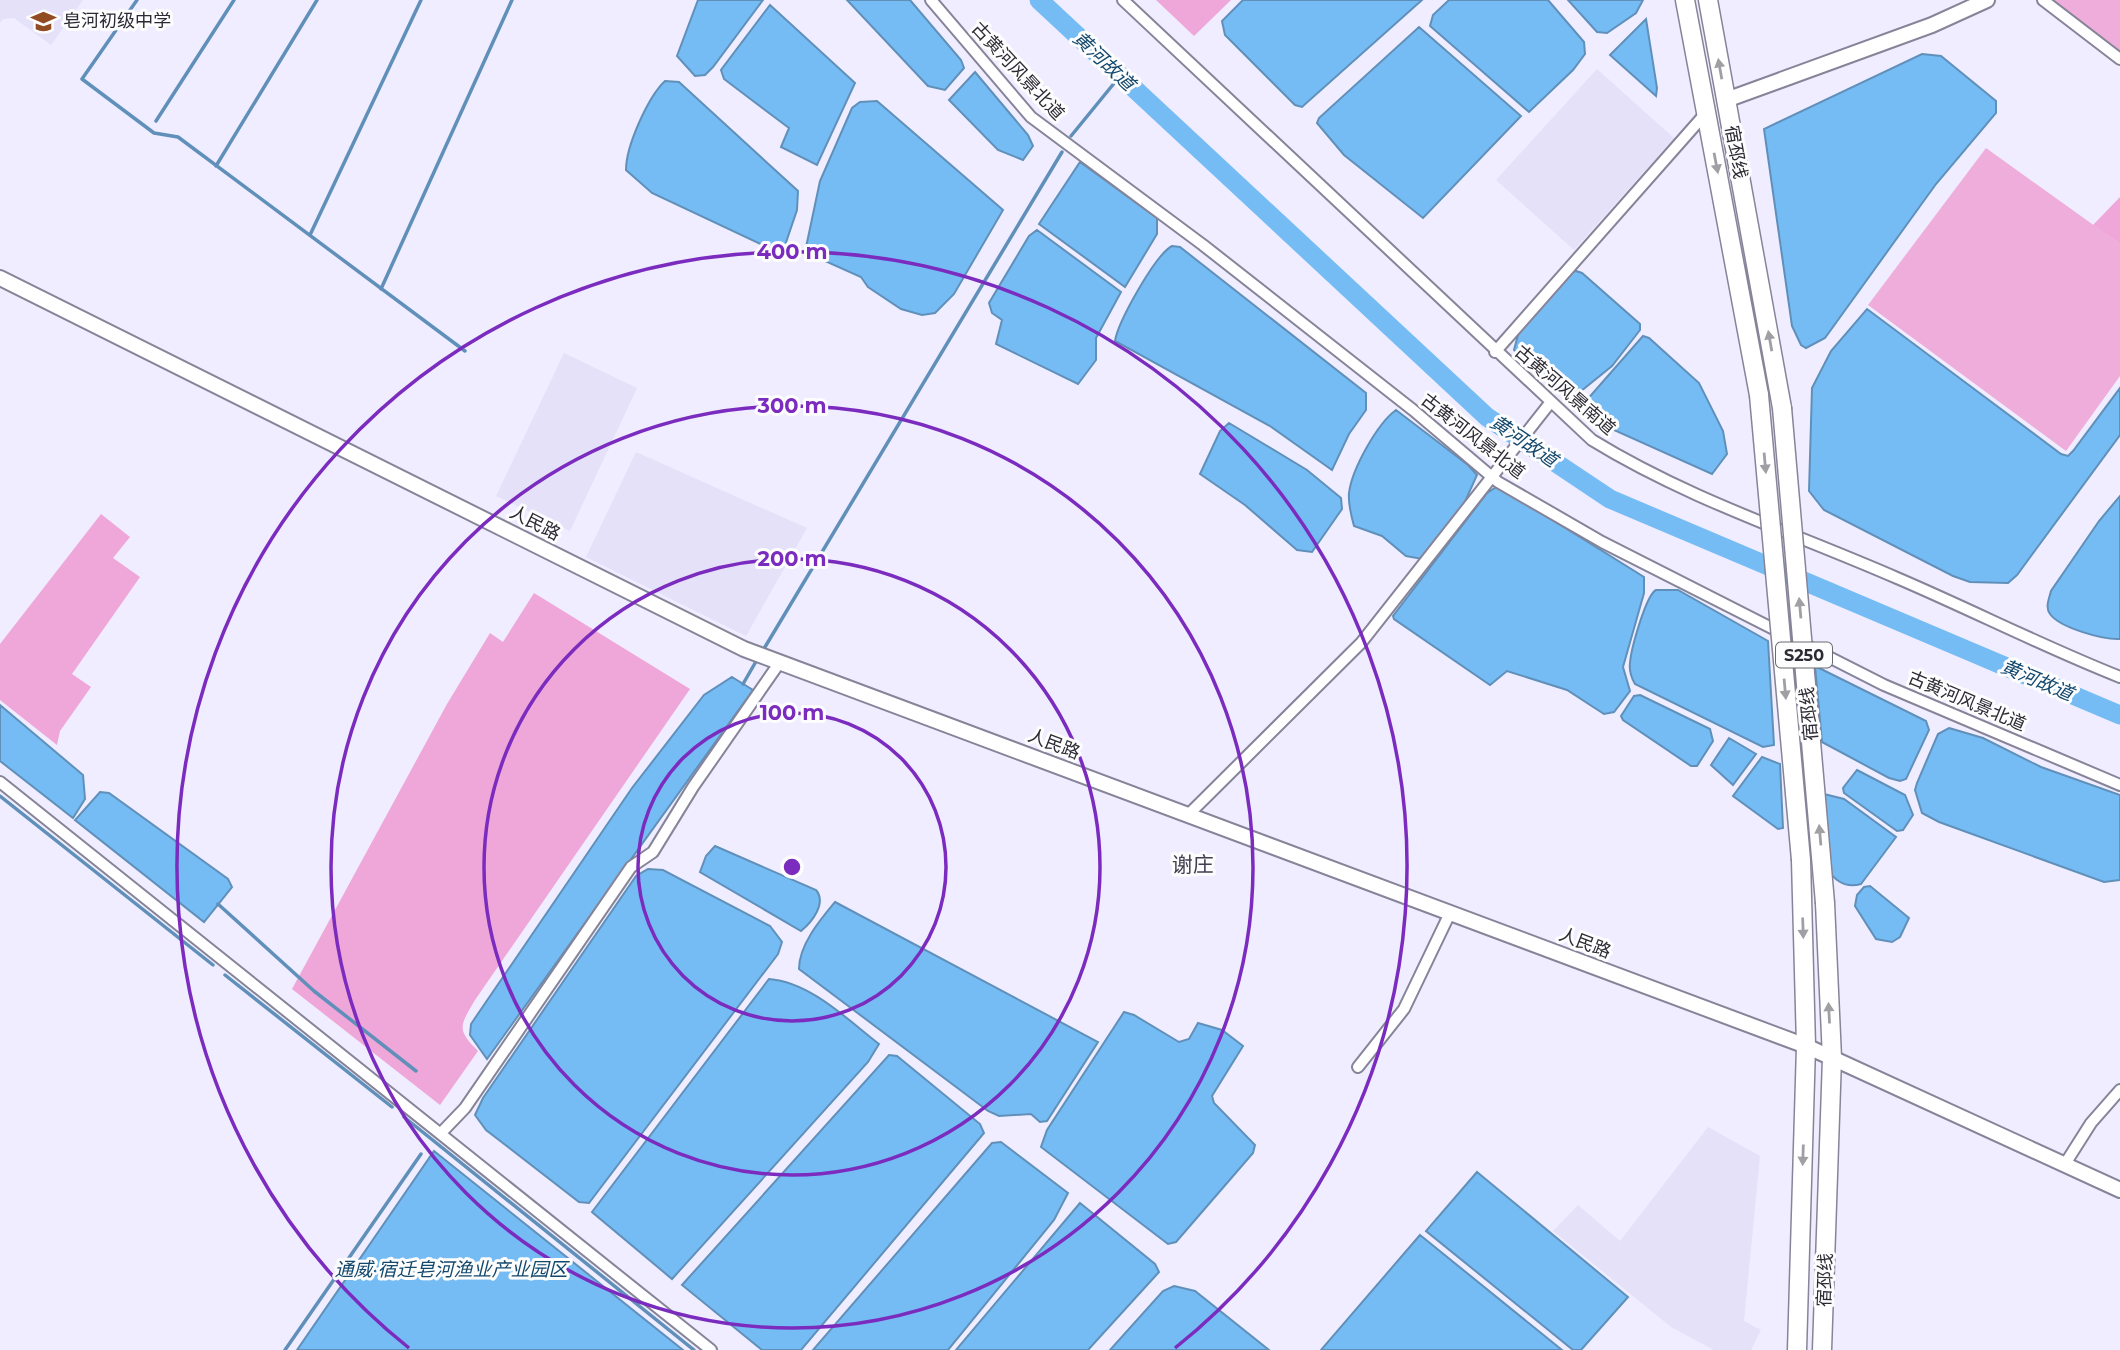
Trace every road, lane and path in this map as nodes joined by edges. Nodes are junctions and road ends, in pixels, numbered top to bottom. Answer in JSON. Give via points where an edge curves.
{"nodes":[{"id":1,"x":931,"y":0,"type":"edge"},
{"id":2,"x":1123,"y":0,"type":"edge"},
{"id":3,"x":1685,"y":0,"type":"edge"},
{"id":4,"x":1708,"y":0,"type":"edge"},
{"id":5,"x":1987,"y":0,"type":"edge"},
{"id":6,"x":2042,"y":0,"type":"edge"},
{"id":7,"x":2120,"y":59,"type":"edge"},
{"id":8,"x":1726,"y":100,"type":"junction"},
{"id":9,"x":1706,"y":113,"type":"junction"},
{"id":10,"x":0,"y":278,"type":"edge"},
{"id":11,"x":1495,"y":352,"type":"junction"},
{"id":12,"x":1548,"y":407,"type":"junction"},
{"id":13,"x":1495,"y":474,"type":"junction"},
{"id":14,"x":780,"y":662,"type":"junction"},
{"id":15,"x":2120,"y":677,"type":"edge"},
{"id":16,"x":0,"y":782,"type":"edge"},
{"id":17,"x":2120,"y":785,"type":"edge"},
{"id":18,"x":1188,"y":815,"type":"junction"},
{"id":19,"x":1450,"y":913,"type":"junction"},
{"id":20,"x":1806,"y":1046,"type":"junction"},
{"id":21,"x":1832,"y":1058,"type":"junction"},
{"id":22,"x":1358,"y":1066,"type":"dead end"},
{"id":23,"x":2120,"y":1090,"type":"edge"},
{"id":24,"x":441,"y":1133,"type":"junction"},
{"id":25,"x":2065,"y":1164,"type":"junction"},
{"id":26,"x":2120,"y":1189,"type":"edge"},
{"id":27,"x":711,"y":1350,"type":"edge"},
{"id":28,"x":1797,"y":1350,"type":"edge"},
{"id":29,"x":1822,"y":1350,"type":"edge"}],
"edges":[{"from":1,"to":13,"type":"street","name":"古黄河风景北道","via":[[1048,132],[1203,244]]},
{"from":2,"to":11,"type":"street","name":"古黄河风景南道"},
{"from":3,"to":9,"type":"main road","name":"宿邳线","number":"S250"},
{"from":8,"to":4,"type":"main road","name":"宿邳线","number":"S250","one_way":true},
{"from":5,"to":8,"type":"street","via":[[1932,25]]},
{"from":6,"to":7,"type":"street"},
{"from":21,"to":8,"type":"main road","name":"宿邳线","number":"S250","one_way":true,"bridge":true,"via":[[1825,903],[1782,408]]},
{"from":9,"to":11,"type":"street"},
{"from":9,"to":20,"type":"main road","name":"宿邳线","number":"S250","one_way":true,"bridge":true,"via":[[1759,395],[1801,860]]},
{"from":10,"to":14,"type":"street","name":"人民路"},
{"from":11,"to":12,"type":"street","name":"古黄河风景南道"},
{"from":12,"to":13,"type":"street"},
{"from":12,"to":15,"type":"street","name":"古黄河风景南道","via":[[1633,466]]},
{"from":13,"to":17,"type":"street","name":"古黄河风景北道","via":[[1602,542],[1884,685]]},
{"from":13,"to":18,"type":"street","via":[[1361,643]]},
{"from":14,"to":18,"type":"street","name":"人民路"},
{"from":14,"to":24,"type":"street","via":[[653,852],[631,867],[475,1094]]},
{"from":16,"to":24,"type":"street"},
{"from":18,"to":19,"type":"street","name":"人民路"},
{"from":19,"to":20,"type":"street","name":"人民路"},
{"from":19,"to":22,"type":"street","via":[[1404,1009]]},
{"from":20,"to":21,"type":"street","name":"人民路"},
{"from":20,"to":28,"type":"main road","name":"宿邳线","number":"S250","one_way":true},
{"from":21,"to":25,"type":"street","name":"人民路"},
{"from":21,"to":29,"type":"main road","name":"宿邳线","number":"S250"},
{"from":23,"to":25,"type":"street","via":[[2091,1123]]},
{"from":24,"to":27,"type":"street"},
{"from":25,"to":26,"type":"street","name":"人民路"}]}
